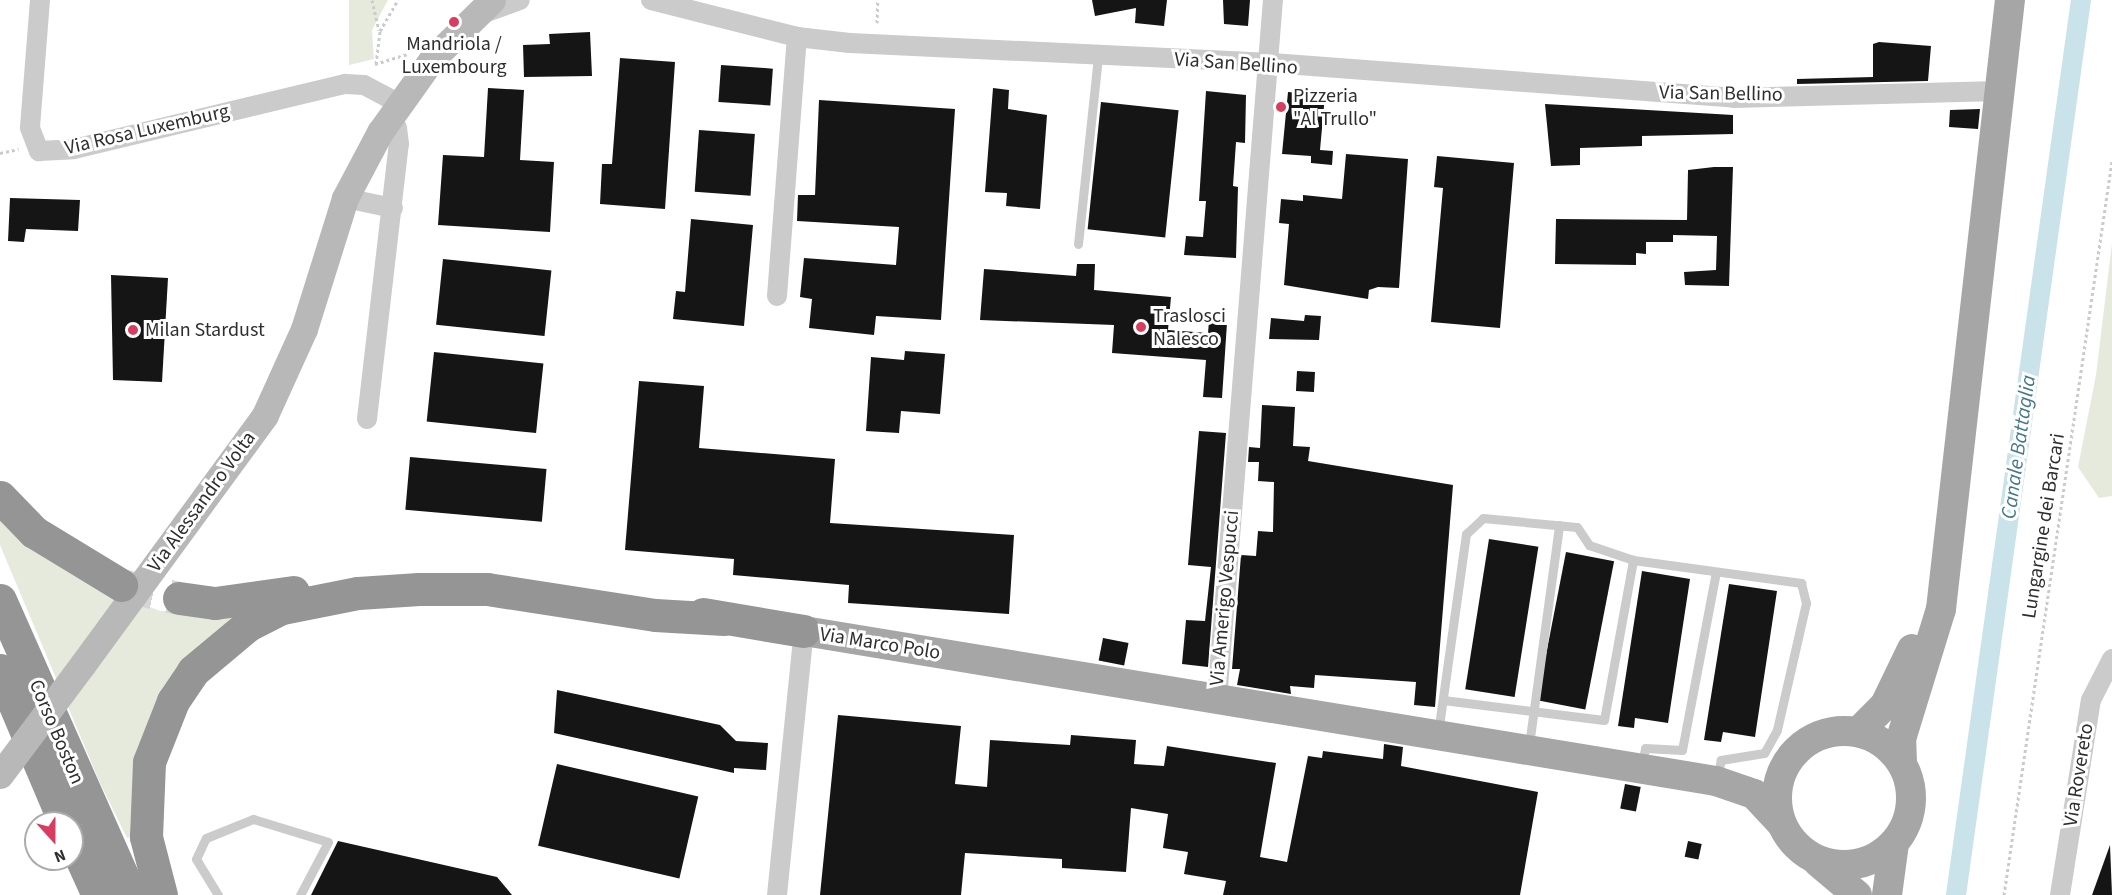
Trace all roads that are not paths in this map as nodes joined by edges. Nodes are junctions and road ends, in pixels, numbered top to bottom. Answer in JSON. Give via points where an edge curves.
{"nodes":[{"id":1,"x":40,"y":0,"type":"edge"},
{"id":2,"x":520,"y":0,"type":"edge"},
{"id":3,"x":651,"y":0,"type":"edge"},
{"id":4,"x":1273,"y":0,"type":"edge"},
{"id":5,"x":2010,"y":0,"type":"edge"},
{"id":6,"x":690,"y":3,"type":"edge"},
{"id":7,"x":482,"y":9,"type":"edge"},
{"id":8,"x":797,"y":37,"type":"junction"},
{"id":9,"x":1098,"y":56,"type":"junction"},
{"id":10,"x":1272,"y":63,"type":"junction"},
{"id":11,"x":1999,"y":91,"type":"junction"},
{"id":12,"x":394,"y":112,"type":"junction"},
{"id":13,"x":345,"y":198,"type":"junction"},
{"id":14,"x":393,"y":208,"type":"junction"},
{"id":15,"x":1078,"y":244,"type":"dead end"},
{"id":16,"x":777,"y":296,"type":"dead end"},
{"id":17,"x":367,"y":419,"type":"dead end"},
{"id":18,"x":0,"y":497,"type":"edge"},
{"id":19,"x":1559,"y":525,"type":"junction"},
{"id":20,"x":1944,"y":559,"type":"junction"},
{"id":21,"x":1633,"y":560,"type":"junction"},
{"id":22,"x":1716,"y":572,"type":"junction"},
{"id":23,"x":121,"y":585,"type":"tunnel mouth"},
{"id":24,"x":179,"y":598,"type":"tunnel mouth"},
{"id":25,"x":0,"y":600,"type":"edge"},
{"id":26,"x":724,"y":619,"type":"junction"},
{"id":27,"x":804,"y":631,"type":"junction"},
{"id":28,"x":2112,"y":659,"type":"edge"},
{"id":29,"x":0,"y":670,"type":"edge"},
{"id":30,"x":1216,"y":700,"type":"junction"},
{"id":31,"x":1443,"y":700,"type":"junction"},
{"id":32,"x":1533,"y":711,"type":"junction"},
{"id":33,"x":1858,"y":732,"type":"junction"},
{"id":34,"x":1438,"y":736,"type":"junction"},
{"id":35,"x":1528,"y":751,"type":"junction"},
{"id":36,"x":1785,"y":763,"type":"junction"},
{"id":37,"x":1902,"y":763,"type":"junction"},
{"id":38,"x":1641,"y":769,"type":"junction"},
{"id":39,"x":0,"y":775,"type":"edge"},
{"id":40,"x":1716,"y":781,"type":"junction"},
{"id":41,"x":60,"y":811,"type":"edge"},
{"id":42,"x":1780,"y":823,"type":"junction"},
{"id":43,"x":1894,"y":843,"type":"junction"},
{"id":44,"x":1810,"y":857,"type":"junction"},
{"id":45,"x":84,"y":864,"type":"edge"},
{"id":46,"x":98,"y":895,"type":"edge"},
{"id":47,"x":131,"y":895,"type":"edge"},
{"id":48,"x":161,"y":895,"type":"edge"},
{"id":49,"x":218,"y":895,"type":"edge"},
{"id":50,"x":300,"y":895,"type":"edge"},
{"id":51,"x":777,"y":895,"type":"edge"},
{"id":52,"x":1857,"y":895,"type":"edge"},
{"id":53,"x":1887,"y":895,"type":"edge"},
{"id":54,"x":2060,"y":895,"type":"edge"}],
"edges":[{"from":1,"to":12,"type":"street","name":"Via Rosa Luxemburg","via":[[30,128],[39,151],[74,149],[345,84],[364,86]]},
{"from":2,"to":7,"type":"street"},
{"from":3,"to":6,"type":"street","name":"Via San Bellino"},
{"from":4,"to":10,"type":"street","name":"Via Amerigo Vespucci"},
{"from":5,"to":11,"type":"main road"},
{"from":6,"to":8,"type":"street","name":"Via San Bellino"},
{"from":7,"to":12,"type":"street","name":"Via Alessandro Volta"},
{"from":8,"to":9,"type":"street","name":"Via San Bellino"},
{"from":8,"to":16,"type":"street"},
{"from":9,"to":10,"type":"street","name":"Via San Bellino"},
{"from":9,"to":15,"type":"lane"},
{"from":10,"to":11,"type":"street","name":"Via San Bellino","via":[[1733,98]]},
{"from":10,"to":30,"type":"street","name":"Via Amerigo Vespucci"},
{"from":11,"to":20,"type":"main road"},
{"from":12,"to":13,"type":"street","name":"Via Alessandro Volta"},
{"from":12,"to":14,"type":"street","via":[[399,144]]},
{"from":13,"to":14,"type":"street"},
{"from":13,"to":39,"type":"street","name":"Via Alessandro Volta","bridge":true,"via":[[304,329],[265,415]]},
{"from":14,"to":17,"type":"street"},
{"from":18,"to":23,"type":"highway","via":[[34,532]]},
{"from":19,"to":21,"type":"lane","via":[[1577,527],[1589,545]]},
{"from":19,"to":31,"type":"lane","via":[[1483,518],[1466,534]]},
{"from":19,"to":32,"type":"lane"},
{"from":20,"to":33,"type":"main road","via":[[1899,684]]},
{"from":20,"to":37,"type":"main road","via":[[1941,609],[1901,739]]},
{"from":21,"to":22,"type":"lane"},
{"from":21,"to":32,"type":"lane","via":[[1604,720]]},
{"from":22,"to":38,"type":"lane","via":[[1682,750],[1645,748]]},
{"from":22,"to":40,"type":"lane","via":[[1801,584],[1806,603],[1777,730],[1764,753],[1721,760]]},
{"from":24,"to":26,"type":"highway","via":[[215,603],[396,575],[492,577]]},
{"from":25,"to":47,"type":"highway","name":"Corso Boston"},
{"from":26,"to":27,"type":"highway"},
{"from":26,"to":48,"type":"highway","via":[[655,615],[488,589],[420,588],[358,593],[282,608],[248,625],[193,671],[173,701],[149,762],[146,837]]},
{"from":27,"to":30,"type":"main road","name":"Via Marco Polo"},
{"from":27,"to":51,"type":"street","name":"Via Marco Polo"},
{"from":28,"to":54,"type":"street","name":"Via Rovereto","via":[[2091,700]]},
{"from":29,"to":41,"type":"highway","name":"Corso Boston"},
{"from":30,"to":34,"type":"main road","name":"Via Amerigo Vespucci"},
{"from":31,"to":32,"type":"lane"},
{"from":31,"to":34,"type":"lane"},
{"from":32,"to":35,"type":"lane"},
{"from":33,"to":36,"type":"main road","via":[[1817,736]]},
{"from":33,"to":37,"type":"main road","via":[[1890,748]]},
{"from":34,"to":35,"type":"main road","name":"Via Amerigo Vespucci"},
{"from":35,"to":38,"type":"main road","name":"Via Amerigo Vespucci"},
{"from":36,"to":40,"type":"main road","name":"Via Amerigo Vespucci","via":[[1757,775]]},
{"from":36,"to":42,"type":"main road","via":[[1777,793]]},
{"from":37,"to":43,"type":"main road","via":[[1911,804]]},
{"from":38,"to":40,"type":"main road","name":"Via Amerigo Vespucci"},
{"from":40,"to":42,"type":"main road","name":"Via Amerigo Vespucci","via":[[1754,794]]},
{"from":42,"to":44,"type":"main road"},
{"from":43,"to":44,"type":"main road","via":[[1855,865]]},
{"from":43,"to":53,"type":"main road"},
{"from":44,"to":52,"type":"main road"},
{"from":45,"to":46,"type":"highway"},
{"from":49,"to":50,"type":"lane","via":[[196,859],[206,838],[253,819],[327,843]]}]}
